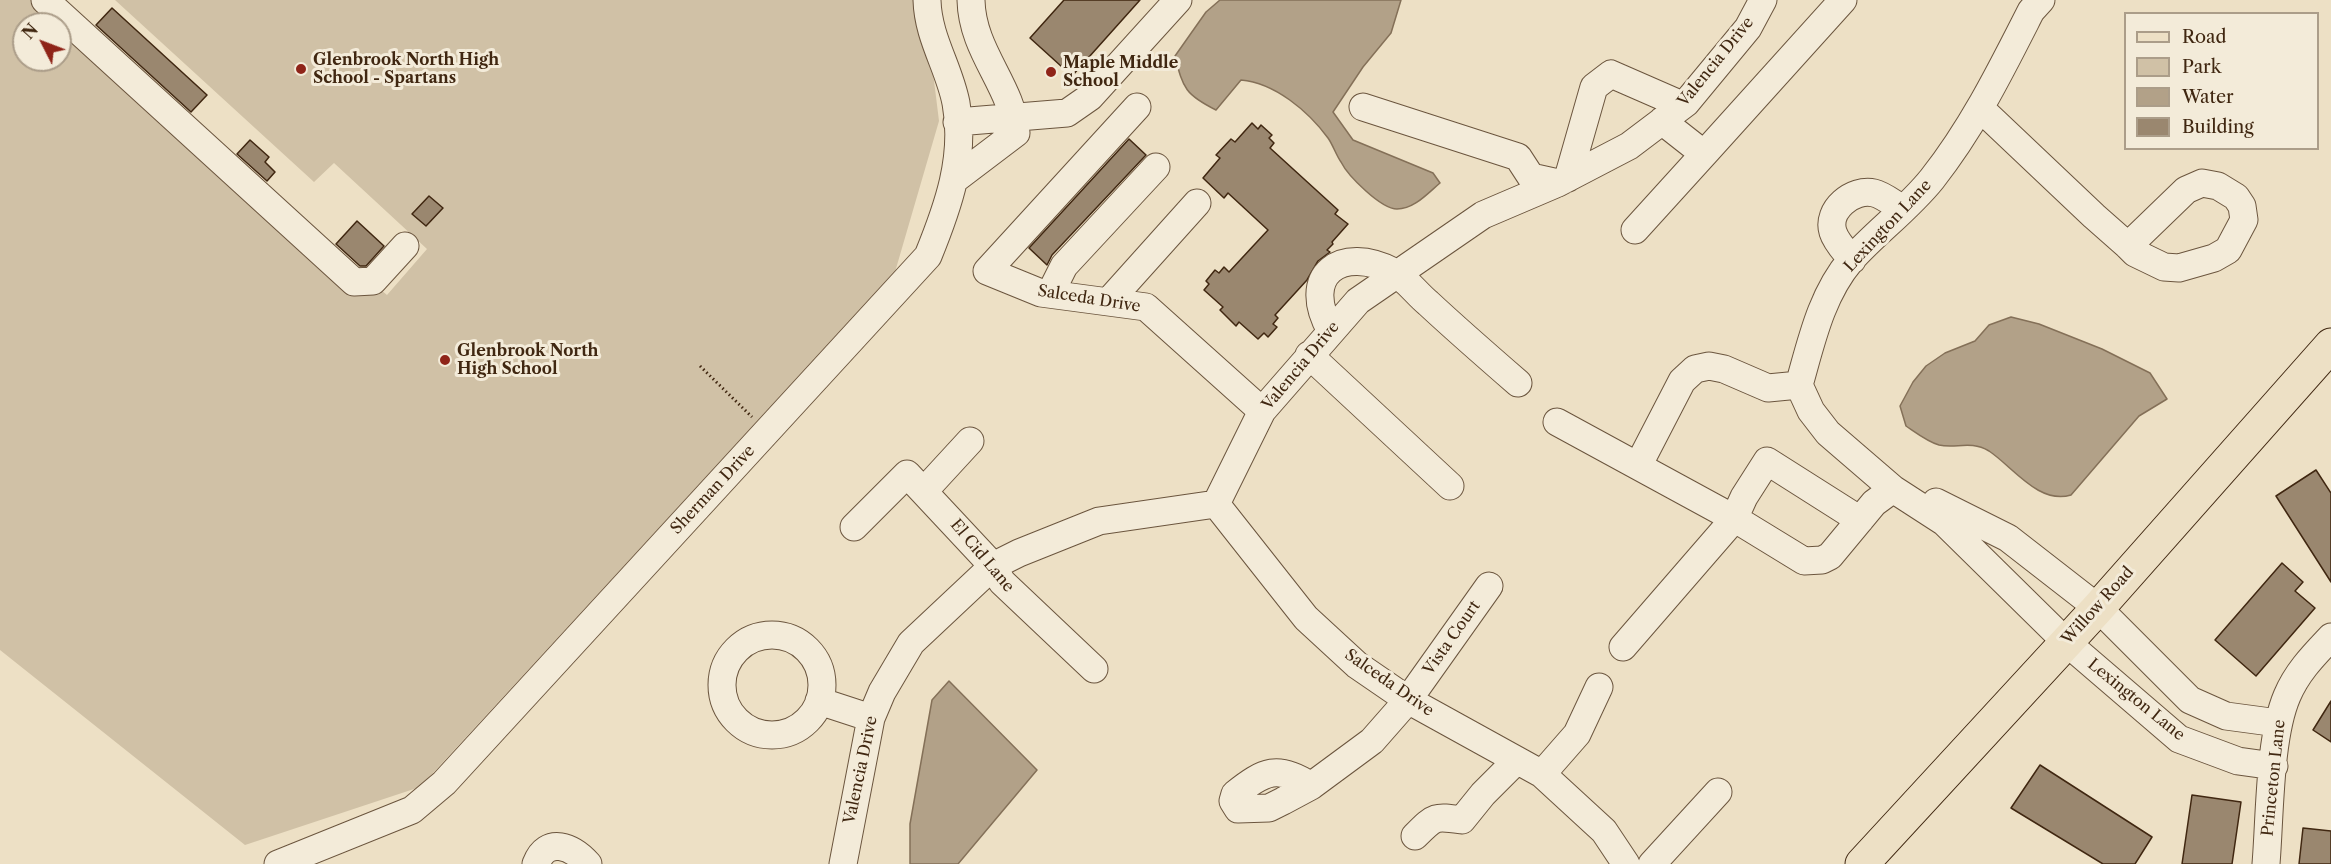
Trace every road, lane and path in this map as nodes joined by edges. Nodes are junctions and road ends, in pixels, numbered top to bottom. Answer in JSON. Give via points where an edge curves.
{"nodes":[{"id":1,"x":45,"y":0,"type":"edge"},
{"id":2,"x":927,"y":0,"type":"edge"},
{"id":3,"x":971,"y":0,"type":"edge"},
{"id":4,"x":1178,"y":0,"type":"edge"},
{"id":5,"x":1762,"y":0,"type":"edge"},
{"id":6,"x":1843,"y":0,"type":"edge"},
{"id":7,"x":2041,"y":0,"type":"edge"},
{"id":8,"x":1137,"y":107,"type":"dead end"},
{"id":9,"x":1363,"y":107,"type":"dead end"},
{"id":10,"x":1982,"y":109,"type":"junction"},
{"id":11,"x":1672,"y":113,"type":"junction"},
{"id":12,"x":1015,"y":118,"type":"junction"},
{"id":13,"x":957,"y":122,"type":"junction"},
{"id":14,"x":1704,"y":154,"type":"junction"},
{"id":15,"x":1156,"y":167,"type":"dead end"},
{"id":16,"x":954,"y":180,"type":"junction"},
{"id":17,"x":1563,"y":180,"type":"junction"},
{"id":18,"x":1197,"y":203,"type":"dead end"},
{"id":19,"x":1903,"y":209,"type":"junction"},
{"id":20,"x":1635,"y":230,"type":"dead end"},
{"id":21,"x":405,"y":246,"type":"dead end"},
{"id":22,"x":2128,"y":246,"type":"dead end"},
{"id":23,"x":1852,"y":260,"type":"junction"},
{"id":24,"x":1396,"y":273,"type":"junction"},
{"id":25,"x":1050,"y":294,"type":"junction"},
{"id":26,"x":1109,"y":301,"type":"junction"},
{"id":27,"x":1331,"y":331,"type":"junction"},
{"id":28,"x":2331,"y":345,"type":"edge"},
{"id":29,"x":1309,"y":355,"type":"junction"},
{"id":30,"x":700,"y":366,"type":"dead end"},
{"id":31,"x":1518,"y":383,"type":"dead end"},
{"id":32,"x":1799,"y":386,"type":"junction"},
{"id":33,"x":1262,"y":411,"type":"junction"},
{"id":34,"x":1557,"y":422,"type":"dead end"},
{"id":35,"x":767,"y":432,"type":"junction"},
{"id":36,"x":970,"y":441,"type":"dead end"},
{"id":37,"x":1638,"y":466,"type":"junction"},
{"id":38,"x":1450,"y":486,"type":"dead end"},
{"id":39,"x":924,"y":491,"type":"junction"},
{"id":40,"x":1902,"y":495,"type":"junction"},
{"id":41,"x":1216,"y":504,"type":"junction"},
{"id":42,"x":1734,"y":519,"type":"junction"},
{"id":43,"x":1860,"y":520,"type":"junction"},
{"id":44,"x":854,"y":527,"type":"dead end"},
{"id":45,"x":1995,"y":531,"type":"junction"},
{"id":46,"x":1978,"y":553,"type":"junction"},
{"id":47,"x":993,"y":566,"type":"junction"},
{"id":48,"x":1489,"y":586,"type":"dead end"},
{"id":49,"x":2098,"y":608,"type":"junction"},
{"id":50,"x":2331,"y":637,"type":"edge"},
{"id":51,"x":2066,"y":642,"type":"junction"},
{"id":52,"x":1623,"y":647,"type":"dead end"},
{"id":53,"x":1094,"y":669,"type":"dead end"},
{"id":54,"x":1599,"y":687,"type":"dead end"},
{"id":55,"x":1408,"y":700,"type":"junction"},
{"id":56,"x":819,"y":701,"type":"dead end"},
{"id":57,"x":871,"y":718,"type":"junction"},
{"id":58,"x":2277,"y":723,"type":"junction"},
{"id":59,"x":1515,"y":762,"type":"junction"},
{"id":60,"x":2274,"y":766,"type":"junction"},
{"id":61,"x":1542,"y":774,"type":"junction"},
{"id":62,"x":1311,"y":786,"type":"dead end"},
{"id":63,"x":1719,"y":792,"type":"dead end"},
{"id":64,"x":1415,"y":836,"type":"dead end"},
{"id":65,"x":278,"y":864,"type":"edge"},
{"id":66,"x":536,"y":864,"type":"edge"},
{"id":67,"x":588,"y":864,"type":"edge"},
{"id":68,"x":843,"y":864,"type":"edge"},
{"id":69,"x":1626,"y":864,"type":"edge"},
{"id":70,"x":1652,"y":864,"type":"edge"},
{"id":71,"x":1862,"y":864,"type":"edge"},
{"id":72,"x":2266,"y":864,"type":"edge"}],
"edges":[{"from":1,"to":21,"type":"street","via":[[354,282],[373,281]]},
{"from":2,"to":13,"type":"street","name":"Sherman Drive","via":[[938,55],[956,102]]},
{"from":3,"to":12,"type":"street","via":[[971,17],[988,64]]},
{"from":4,"to":12,"type":"street","via":[[1090,97],[1067,113]]},
{"from":5,"to":11,"type":"street","name":"Valencia Drive","via":[[1748,28]]},
{"from":6,"to":14,"type":"street"},
{"from":7,"to":10,"type":"street","name":"Lexington Lane","via":[[2031,11]]},
{"from":8,"to":25,"type":"street","name":"Salceda Drive","via":[[987,271],[1041,294]]},
{"from":9,"to":17,"type":"street","via":[[1518,157],[1531,177]]},
{"from":10,"to":19,"type":"street","name":"Lexington Lane","via":[[1930,182]]},
{"from":10,"to":22,"type":"street"},
{"from":11,"to":14,"type":"street"},
{"from":11,"to":17,"type":"street","name":"Valencia Drive","via":[[1629,146]]},
{"from":11,"to":17,"type":"street","via":[[1611,74],[1594,87]]},
{"from":12,"to":13,"type":"street"},
{"from":12,"to":16,"type":"street","via":[[1016,133]]},
{"from":13,"to":16,"type":"street","name":"Sherman Drive"},
{"from":14,"to":20,"type":"street"},
{"from":15,"to":25,"type":"street","via":[[1064,266]]},
{"from":16,"to":35,"type":"street","name":"Sherman Drive","via":[[950,202],[928,256]]},
{"from":17,"to":24,"type":"street","name":"Valencia Drive","via":[[1483,215]]},
{"from":18,"to":26,"type":"street"},
{"from":19,"to":23,"type":"street","name":"Lexington Lane"},
{"from":19,"to":23,"type":"street","via":[[1876,193],[1862,191],[1841,204],[1832,223],[1833,233]]},
{"from":23,"to":32,"type":"street","name":"Lexington Lane","via":[[1815,328]]},
{"from":24,"to":27,"type":"street","name":"Valencia Drive","via":[[1358,301]]},
{"from":24,"to":27,"type":"street","via":[[1369,262],[1347,261],[1329,271],[1321,285],[1319,303]]},
{"from":24,"to":31,"type":"street"},
{"from":25,"to":26,"type":"street","name":"Salceda Drive"},
{"from":26,"to":33,"type":"street","name":"Salceda Drive","via":[[1146,307]]},
{"from":27,"to":29,"type":"street","name":"Valencia Drive"},
{"from":28,"to":49,"type":"main road","name":"Willow Road"},
{"from":29,"to":33,"type":"street","name":"Valencia Drive"},
{"from":29,"to":38,"type":"street"},
{"from":30,"to":35,"type":"path"},
{"from":32,"to":37,"type":"street","via":[[1768,388],[1724,369],[1695,369],[1682,381]]},
{"from":32,"to":40,"type":"street","name":"Lexington Lane","via":[[1828,433]]},
{"from":33,"to":41,"type":"street","name":"Valencia Drive"},
{"from":34,"to":37,"type":"street"},
{"from":35,"to":65,"type":"street","name":"Sherman Drive","via":[[444,783],[412,810]]},
{"from":36,"to":39,"type":"street"},
{"from":37,"to":42,"type":"street"},
{"from":39,"to":44,"type":"street","name":"El Cid Lane","via":[[907,474]]},
{"from":39,"to":47,"type":"street","name":"El Cid Lane"},
{"from":40,"to":43,"type":"street","via":[[1874,502]]},
{"from":40,"to":45,"type":"street","name":"Lexington Lane","via":[[1934,501]]},
{"from":40,"to":46,"type":"street","name":"Lexington Lane","via":[[1944,522]]},
{"from":41,"to":47,"type":"street","name":"Valencia Drive","via":[[1099,521]]},
{"from":41,"to":55,"type":"street","name":"Salceda Drive","via":[[1306,618],[1357,665]]},
{"from":42,"to":43,"type":"street","via":[[1804,561],[1830,556]]},
{"from":42,"to":43,"type":"street","via":[[1767,461]]},
{"from":42,"to":52,"type":"street"},
{"from":45,"to":46,"type":"street"},
{"from":45,"to":49,"type":"street","name":"Lexington Lane"},
{"from":46,"to":51,"type":"street","name":"Lexington Lane"},
{"from":47,"to":53,"type":"street","name":"El Cid Lane","via":[[1002,582]]},
{"from":47,"to":57,"type":"street","name":"Valencia Drive","via":[[911,643]]},
{"from":48,"to":55,"type":"street","name":"Vista Court"},
{"from":49,"to":51,"type":"main road","name":"Willow Road"},
{"from":49,"to":58,"type":"street","name":"Lexington Lane","via":[[2190,700],[2226,716]]},
{"from":50,"to":58,"type":"street","name":"Princeton Lane","via":[[2302,668]]},
{"from":51,"to":60,"type":"street","name":"Lexington Lane","via":[[2179,739],[2238,761]]},
{"from":51,"to":71,"type":"main road","name":"Willow Road"},
{"from":54,"to":61,"type":"street","via":[[1577,734]]},
{"from":55,"to":59,"type":"street","name":"Salceda Drive"},
{"from":55,"to":62,"type":"street","name":"Vista Court","via":[[1372,741]]},
{"from":56,"to":57,"type":"street"},
{"from":57,"to":68,"type":"street","name":"Valencia Drive"},
{"from":58,"to":60,"type":"street","name":"Princeton Lane"},
{"from":59,"to":61,"type":"street","name":"Salceda Drive"},
{"from":59,"to":64,"type":"street","via":[[1462,820],[1440,815]]},
{"from":60,"to":72,"type":"street","name":"Princeton Lane"},
{"from":61,"to":69,"type":"street","name":"Salceda Drive","via":[[1604,831]]},
{"from":63,"to":70,"type":"street"},
{"from":66,"to":67,"type":"street","via":[[546,851],[560,846],[570,848]]}]}
